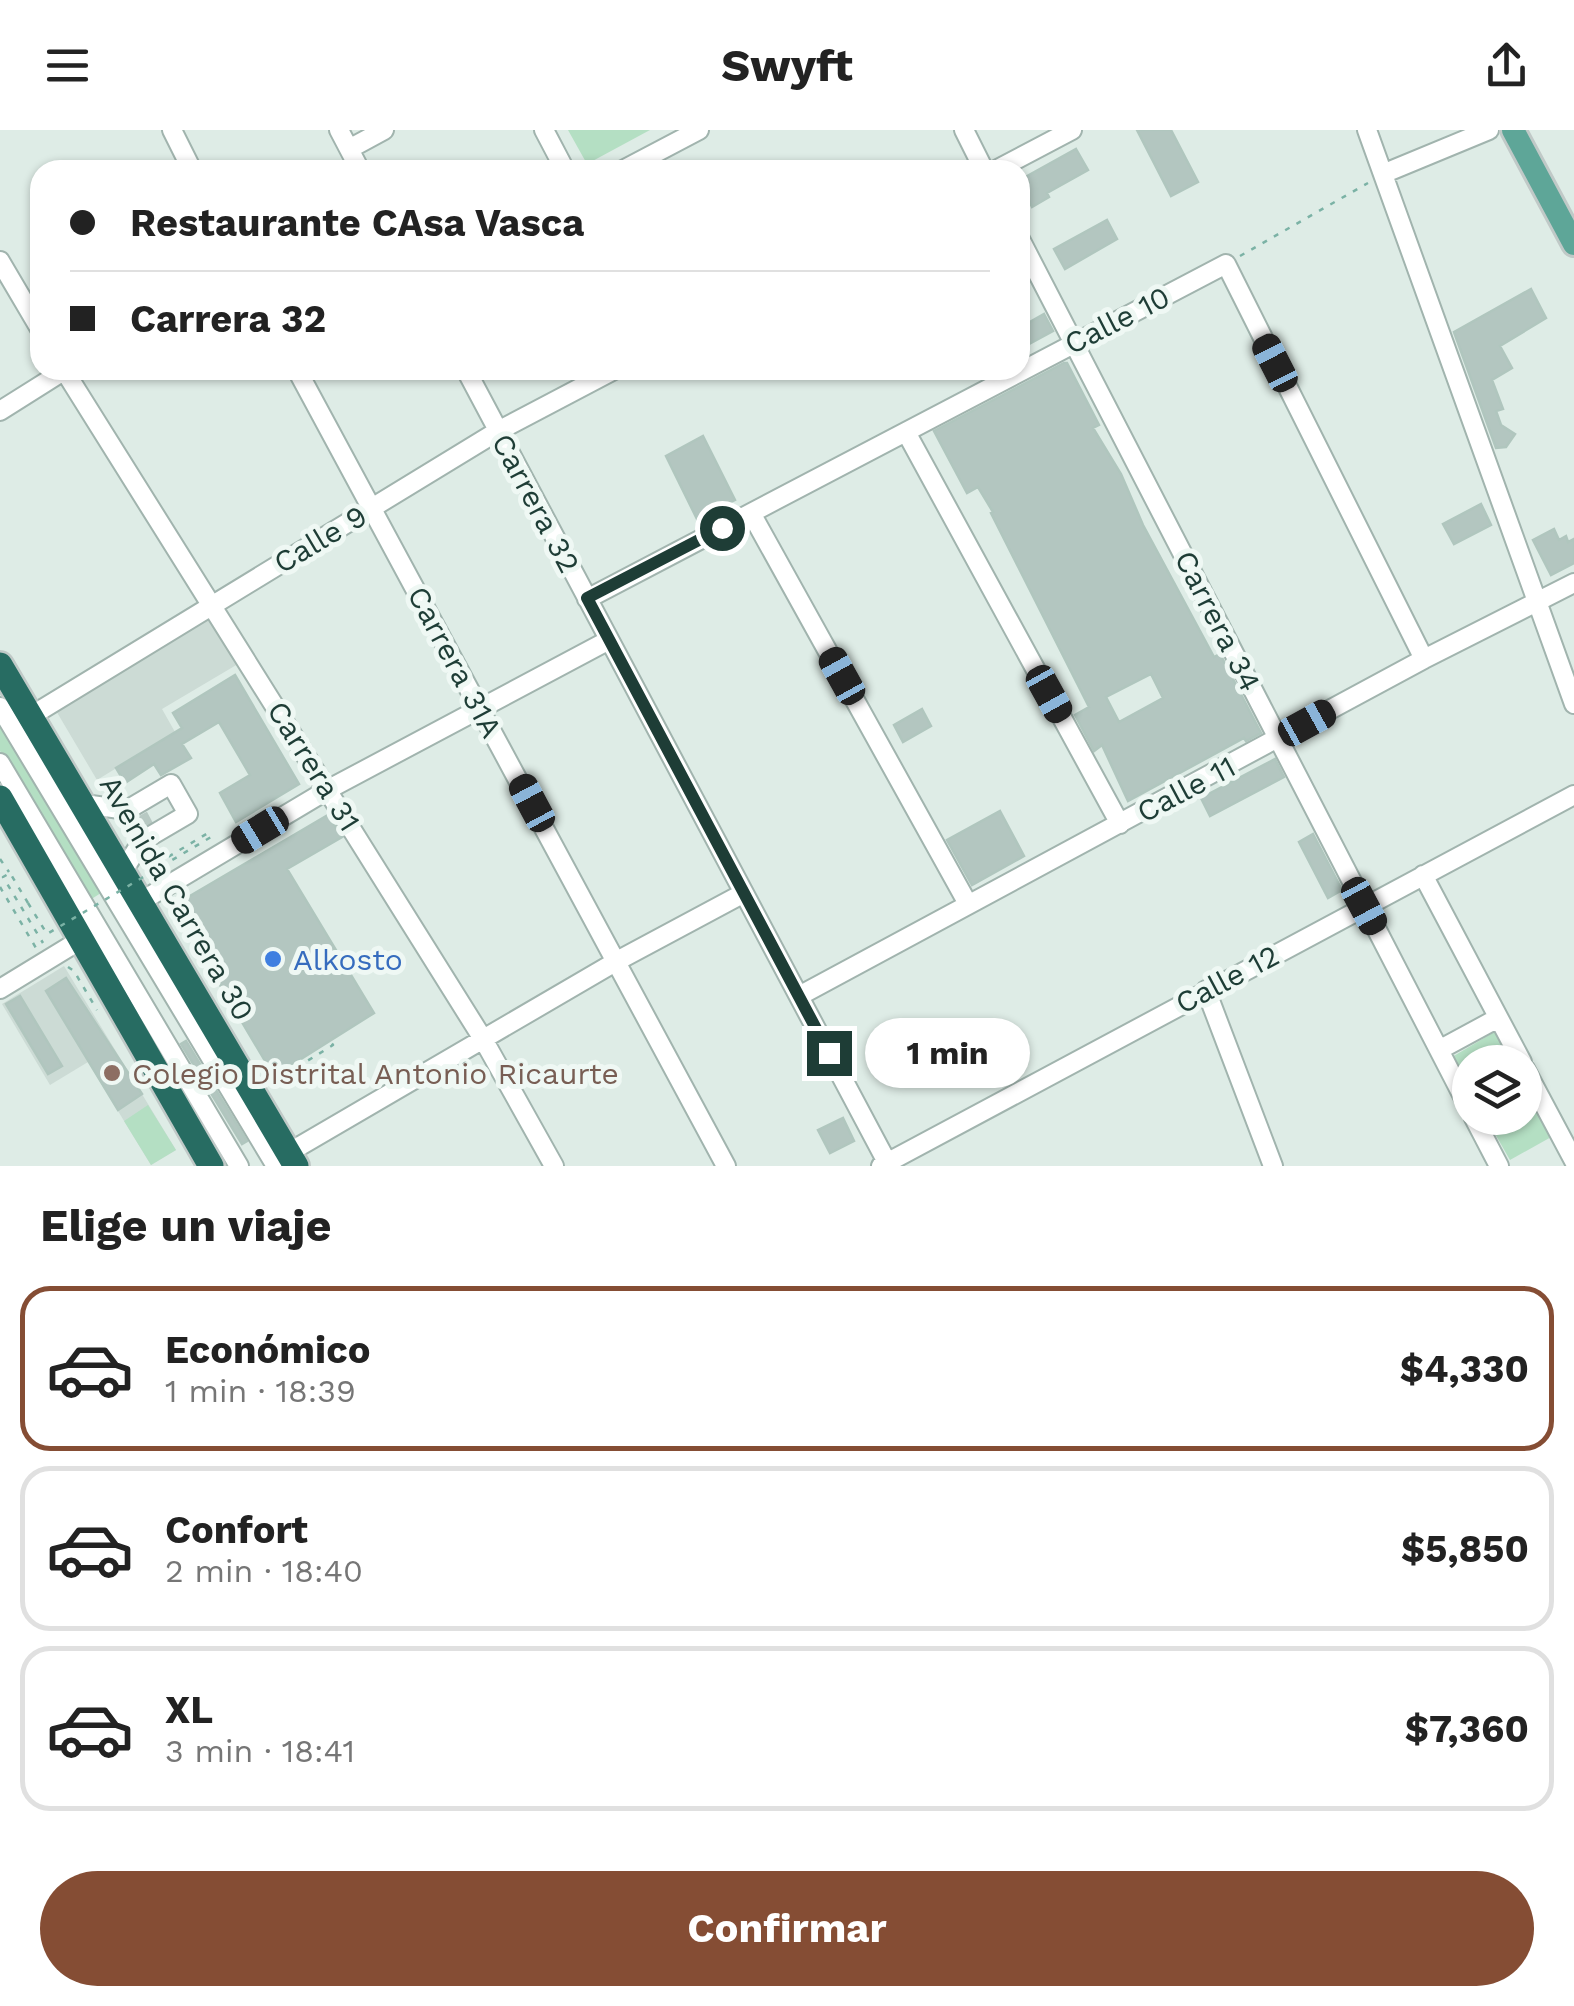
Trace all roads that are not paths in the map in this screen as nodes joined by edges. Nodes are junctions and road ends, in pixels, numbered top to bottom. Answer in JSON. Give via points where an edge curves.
{"nodes":[{"id":1,"x":172,"y":130,"type":"edge"},
{"id":2,"x":339,"y":130,"type":"edge"},
{"id":3,"x":384,"y":130,"type":"edge"},
{"id":4,"x":544,"y":130,"type":"edge"},
{"id":5,"x":700,"y":130,"type":"edge"},
{"id":6,"x":964,"y":130,"type":"edge"},
{"id":7,"x":1072,"y":130,"type":"edge"},
{"id":8,"x":1367,"y":130,"type":"edge"},
{"id":9,"x":1490,"y":130,"type":"edge"},
{"id":10,"x":1513,"y":130,"type":"edge"},
{"id":11,"x":349,"y":149,"type":"junction"},
{"id":12,"x":187,"y":160,"type":"edge"},
{"id":13,"x":355,"y":160,"type":"edge"},
{"id":14,"x":560,"y":160,"type":"edge"},
{"id":15,"x":642,"y":160,"type":"edge"},
{"id":16,"x":979,"y":160,"type":"edge"},
{"id":17,"x":1015,"y":160,"type":"edge"},
{"id":18,"x":1385,"y":174,"type":"junction"},
{"id":19,"x":1574,"y":244,"type":"edge"},
{"id":20,"x":1030,"y":259,"type":"edge"},
{"id":21,"x":0,"y":262,"type":"edge"},
{"id":22,"x":30,"y":312,"type":"edge"},
{"id":23,"x":1074,"y":341,"type":"junction"},
{"id":24,"x":1030,"y":365,"type":"edge"},
{"id":25,"x":49,"y":380,"type":"edge"},
{"id":26,"x":71,"y":380,"type":"edge"},
{"id":27,"x":302,"y":380,"type":"edge"},
{"id":28,"x":471,"y":380,"type":"edge"},
{"id":29,"x":595,"y":380,"type":"edge"},
{"id":30,"x":1002,"y":380,"type":"edge"},
{"id":31,"x":0,"y":411,"type":"edge"},
{"id":32,"x":498,"y":431,"type":"junction"},
{"id":33,"x":906,"y":432,"type":"junction"},
{"id":34,"x":372,"y":508,"type":"junction"},
{"id":35,"x":752,"y":512,"type":"junction"},
{"id":36,"x":1574,"y":583,"type":"edge"},
{"id":37,"x":587,"y":598,"type":"junction"},
{"id":38,"x":1539,"y":602,"type":"junction"},
{"id":39,"x":212,"y":606,"type":"junction"},
{"id":40,"x":609,"y":640,"type":"junction"},
{"id":41,"x":1424,"y":659,"type":"junction"},
{"id":42,"x":0,"y":664,"type":"edge"},
{"id":43,"x":1574,"y":704,"type":"edge"},
{"id":44,"x":0,"y":707,"type":"edge"},
{"id":45,"x":480,"y":708,"type":"junction"},
{"id":46,"x":31,"y":716,"type":"junction"},
{"id":47,"x":1278,"y":739,"type":"junction"},
{"id":48,"x":0,"y":762,"type":"edge"},
{"id":49,"x":329,"y":789,"type":"junction"},
{"id":50,"x":1574,"y":795,"type":"edge"},
{"id":51,"x":0,"y":798,"type":"edge"},
{"id":52,"x":84,"y":804,"type":"junction"},
{"id":53,"x":1120,"y":824,"type":"junction"},
{"id":54,"x":134,"y":871,"type":"junction"},
{"id":55,"x":1423,"y":875,"type":"junction"},
{"id":56,"x":744,"y":893,"type":"junction"},
{"id":57,"x":140,"y":902,"type":"junction"},
{"id":58,"x":968,"y":904,"type":"junction"},
{"id":59,"x":1364,"y":906,"type":"junction"},
{"id":60,"x":82,"y":939,"type":"junction"},
{"id":61,"x":617,"y":961,"type":"junction"},
{"id":62,"x":0,"y":988,"type":"edge"},
{"id":63,"x":1206,"y":990,"type":"junction"},
{"id":64,"x":799,"y":996,"type":"junction"},
{"id":65,"x":1498,"y":1018,"type":"junction"},
{"id":66,"x":484,"y":1039,"type":"junction"},
{"id":67,"x":1512,"y":1045,"type":"edge"},
{"id":68,"x":1440,"y":1050,"type":"junction"},
{"id":69,"x":1452,"y":1074,"type":"edge"},
{"id":70,"x":1542,"y":1104,"type":"edge"},
{"id":71,"x":1483,"y":1135,"type":"edge"},
{"id":72,"x":287,"y":1162,"type":"edge"},
{"id":73,"x":1572,"y":1163,"type":"edge"},
{"id":74,"x":886,"y":1165,"type":"edge"},
{"id":75,"x":211,"y":1166,"type":"edge"},
{"id":76,"x":240,"y":1166,"type":"edge"},
{"id":77,"x":554,"y":1166,"type":"edge"},
{"id":78,"x":726,"y":1166,"type":"edge"},
{"id":79,"x":1273,"y":1166,"type":"edge"},
{"id":80,"x":1499,"y":1166,"type":"edge"}],
"edges":[{"from":1,"to":12,"type":"street"},
{"from":2,"to":11,"type":"street"},
{"from":3,"to":11,"type":"street"},
{"from":4,"to":14,"type":"street"},
{"from":5,"to":15,"type":"street"},
{"from":6,"to":16,"type":"street"},
{"from":7,"to":17,"type":"street"},
{"from":8,"to":18,"type":"street"},
{"from":9,"to":18,"type":"street"},
{"from":10,"to":19,"type":"main road"},
{"from":11,"to":13,"type":"street"},
{"from":18,"to":38,"type":"street"},
{"from":20,"to":23,"type":"street","name":"Carrera 34"},
{"from":21,"to":22,"type":"street"},
{"from":23,"to":24,"type":"street","name":"Calle 10"},
{"from":23,"to":41,"type":"street","name":"Calle 10","via":[[1226,264]]},
{"from":23,"to":47,"type":"street","name":"Carrera 34"},
{"from":25,"to":31,"type":"street"},
{"from":26,"to":39,"type":"street","name":"Carrera 31"},
{"from":27,"to":34,"type":"street","name":"Carrera 31A"},
{"from":28,"to":32,"type":"street","name":"Carrera 32"},
{"from":29,"to":32,"type":"street","name":"Calle 9"},
{"from":30,"to":33,"type":"street","name":"Calle 10"},
{"from":32,"to":34,"type":"street","name":"Calle 9"},
{"from":32,"to":37,"type":"street","name":"Carrera 32"},
{"from":33,"to":35,"type":"street","name":"Calle 10"},
{"from":33,"to":53,"type":"street"},
{"from":34,"to":39,"type":"street","name":"Calle 9"},
{"from":34,"to":45,"type":"street","name":"Carrera 31A"},
{"from":35,"to":37,"type":"street","name":"Calle 10"},
{"from":35,"to":58,"type":"street"},
{"from":36,"to":38,"type":"street","name":"Calle 11"},
{"from":37,"to":40,"type":"street","name":"Carrera 32"},
{"from":38,"to":41,"type":"street","name":"Calle 11"},
{"from":38,"to":43,"type":"street"},
{"from":39,"to":46,"type":"street","name":"Calle 9"},
{"from":39,"to":49,"type":"street","name":"Carrera 31"},
{"from":40,"to":45,"type":"street"},
{"from":40,"to":56,"type":"street","name":"Carrera 32"},
{"from":41,"to":47,"type":"street","name":"Calle 11"},
{"from":42,"to":46,"type":"highway","name":"Avenida Carrera 30"},
{"from":44,"to":72,"type":"street"},
{"from":45,"to":49,"type":"street"},
{"from":45,"to":61,"type":"street","name":"Carrera 31A"},
{"from":46,"to":52,"type":"highway","name":"Avenida Carrera 30"},
{"from":47,"to":53,"type":"street","name":"Calle 11"},
{"from":47,"to":59,"type":"street","name":"Carrera 34"},
{"from":48,"to":76,"type":"street"},
{"from":49,"to":57,"type":"street"},
{"from":49,"to":66,"type":"street","name":"Carrera 31"},
{"from":50,"to":55,"type":"street","name":"Calle 12"},
{"from":51,"to":60,"type":"highway"},
{"from":52,"to":54,"type":"highway","name":"Avenida Carrera 30"},
{"from":52,"to":54,"type":"street","via":[[139,824]]},
{"from":53,"to":58,"type":"street","name":"Calle 11"},
{"from":54,"to":57,"type":"highway","name":"Avenida Carrera 30"},
{"from":55,"to":59,"type":"street","name":"Calle 12"},
{"from":55,"to":65,"type":"street"},
{"from":56,"to":61,"type":"street"},
{"from":56,"to":64,"type":"street","name":"Carrera 32"},
{"from":57,"to":72,"type":"highway","name":"Avenida Carrera 30"},
{"from":58,"to":64,"type":"street","name":"Calle 11"},
{"from":59,"to":63,"type":"street","name":"Calle 12"},
{"from":59,"to":68,"type":"street","name":"Carrera 34"},
{"from":60,"to":62,"type":"street"},
{"from":60,"to":75,"type":"highway"},
{"from":61,"to":66,"type":"street"},
{"from":61,"to":78,"type":"street","name":"Carrera 31A"},
{"from":63,"to":74,"type":"street","name":"Calle 12"},
{"from":63,"to":79,"type":"street"},
{"from":64,"to":74,"type":"street","name":"Carrera 32"},
{"from":65,"to":67,"type":"street"},
{"from":65,"to":68,"type":"street"},
{"from":66,"to":72,"type":"street"},
{"from":66,"to":77,"type":"street","name":"Carrera 31"},
{"from":68,"to":69,"type":"street","name":"Carrera 34"},
{"from":70,"to":73,"type":"street"},
{"from":71,"to":80,"type":"street"}]}
